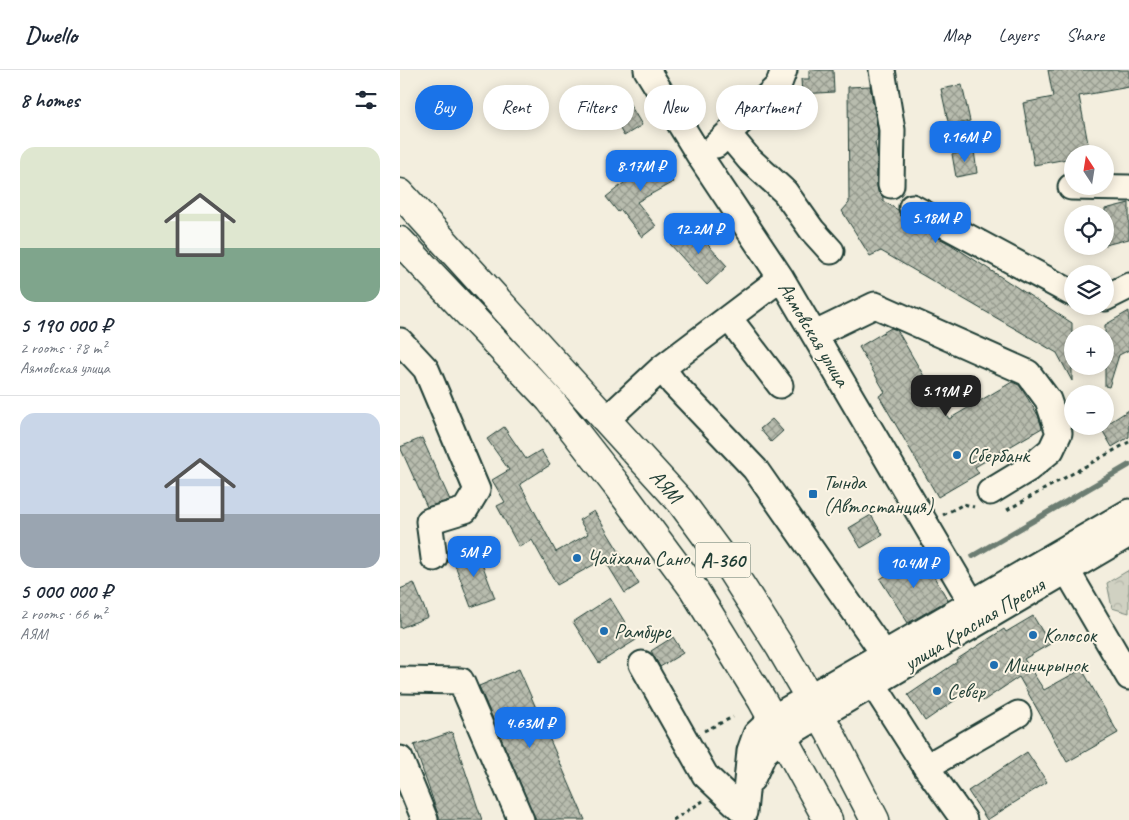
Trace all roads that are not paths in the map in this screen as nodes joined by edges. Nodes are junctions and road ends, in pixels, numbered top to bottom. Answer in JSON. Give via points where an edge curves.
{"nodes":[{"id":1,"x":648,"y":70,"type":"edge"},
{"id":2,"x":784,"y":70,"type":"edge"},
{"id":3,"x":882,"y":70,"type":"edge"},
{"id":4,"x":728,"y":134,"type":"junction"},
{"id":5,"x":701,"y":158,"type":"junction"},
{"id":6,"x":891,"y":185,"type":"dead end"},
{"id":7,"x":1114,"y":188,"type":"edge"},
{"id":8,"x":1129,"y":188,"type":"edge"},
{"id":9,"x":400,"y":193,"type":"edge"},
{"id":10,"x":912,"y":207,"type":"dead end"},
{"id":11,"x":400,"y":241,"type":"edge"},
{"id":12,"x":831,"y":251,"type":"dead end"},
{"id":13,"x":781,"y":278,"type":"junction"},
{"id":14,"x":1129,"y":286,"type":"edge"},
{"id":15,"x":1064,"y":289,"type":"edge"},
{"id":16,"x":1114,"y":294,"type":"edge"},
{"id":17,"x":728,"y":318,"type":"junction"},
{"id":18,"x":815,"y":334,"type":"junction"},
{"id":19,"x":400,"y":341,"type":"edge"},
{"id":20,"x":662,"y":368,"type":"junction"},
{"id":21,"x":780,"y":385,"type":"dead end"},
{"id":22,"x":606,"y":420,"type":"junction"},
{"id":23,"x":990,"y":492,"type":"dead end"},
{"id":24,"x":1129,"y":512,"type":"edge"},
{"id":25,"x":1129,"y":534,"type":"edge"},
{"id":26,"x":434,"y":558,"type":"dead end"},
{"id":27,"x":1066,"y":570,"type":"junction"},
{"id":28,"x":972,"y":603,"type":"junction"},
{"id":29,"x":885,"y":655,"type":"junction"},
{"id":30,"x":642,"y":664,"type":"dead end"},
{"id":31,"x":1128,"y":675,"type":"edge"},
{"id":32,"x":400,"y":680,"type":"edge"},
{"id":33,"x":873,"y":684,"type":"junction"},
{"id":34,"x":815,"y":706,"type":"junction"},
{"id":35,"x":1018,"y":714,"type":"dead end"},
{"id":36,"x":778,"y":728,"type":"junction"},
{"id":37,"x":400,"y":759,"type":"edge"},
{"id":38,"x":926,"y":767,"type":"junction"},
{"id":39,"x":744,"y":816,"type":"edge"},
{"id":40,"x":425,"y":820,"type":"edge"},
{"id":41,"x":521,"y":820,"type":"edge"},
{"id":42,"x":828,"y":820,"type":"edge"},
{"id":43,"x":875,"y":820,"type":"edge"},
{"id":44,"x":964,"y":820,"type":"edge"}],
"edges":[{"from":1,"to":5,"type":"street","name":"Аямовская улица"},
{"from":2,"to":4,"type":"street","via":[[778,86]]},
{"from":3,"to":6,"type":"street","via":[[892,130]]},
{"from":4,"to":5,"type":"street"},
{"from":4,"to":12,"type":"street","via":[[749,159],[786,192]]},
{"from":5,"to":13,"type":"street","name":"Аямовская улица"},
{"from":7,"to":8,"type":"street"},
{"from":9,"to":22,"type":"highway","name":"АЯМ","number":"А-360"},
{"from":10,"to":15,"type":"street"},
{"from":11,"to":36,"type":"highway","name":"АЯМ","number":"А-360","via":[[550,400],[615,483],[693,588]]},
{"from":13,"to":17,"type":"street"},
{"from":13,"to":18,"type":"street","name":"Аямовская улица"},
{"from":14,"to":16,"type":"street"},
{"from":17,"to":20,"type":"street"},
{"from":17,"to":21,"type":"street"},
{"from":18,"to":23,"type":"street","via":[[875,306],[1028,373],[1048,400],[1059,433],[1051,450],[1028,469]]},
{"from":18,"to":28,"type":"street","name":"Аямовская улица"},
{"from":19,"to":26,"type":"street","via":[[426,368],[477,490],[464,510],[429,521]]},
{"from":20,"to":22,"type":"street"},
{"from":20,"to":29,"type":"street","via":[[755,469]]},
{"from":22,"to":34,"type":"highway","name":"АЯМ","number":"А-360","via":[[681,502],[729,568]]},
{"from":24,"to":28,"type":"street","name":"улица Красная Пресня"},
{"from":25,"to":27,"type":"street","name":"улица Красная Пресня"},
{"from":27,"to":31,"type":"street"},
{"from":27,"to":33,"type":"street","name":"улица Красная Пресня"},
{"from":28,"to":29,"type":"street","name":"улица Красная Пресня"},
{"from":29,"to":34,"type":"street","name":"улица Красная Пресня"},
{"from":30,"to":39,"type":"street","via":[[705,775]]},
{"from":32,"to":41,"type":"street","via":[[460,681]]},
{"from":33,"to":34,"type":"street","name":"улица Красная Пресня"},
{"from":33,"to":38,"type":"street"},
{"from":34,"to":36,"type":"street"},
{"from":34,"to":43,"type":"highway","name":"АЯМ","number":"А-360"},
{"from":35,"to":38,"type":"street"},
{"from":36,"to":39,"type":"street","via":[[759,761]]},
{"from":36,"to":42,"type":"highway","name":"АЯМ","number":"А-360"},
{"from":37,"to":40,"type":"street"},
{"from":38,"to":44,"type":"street"}]}
